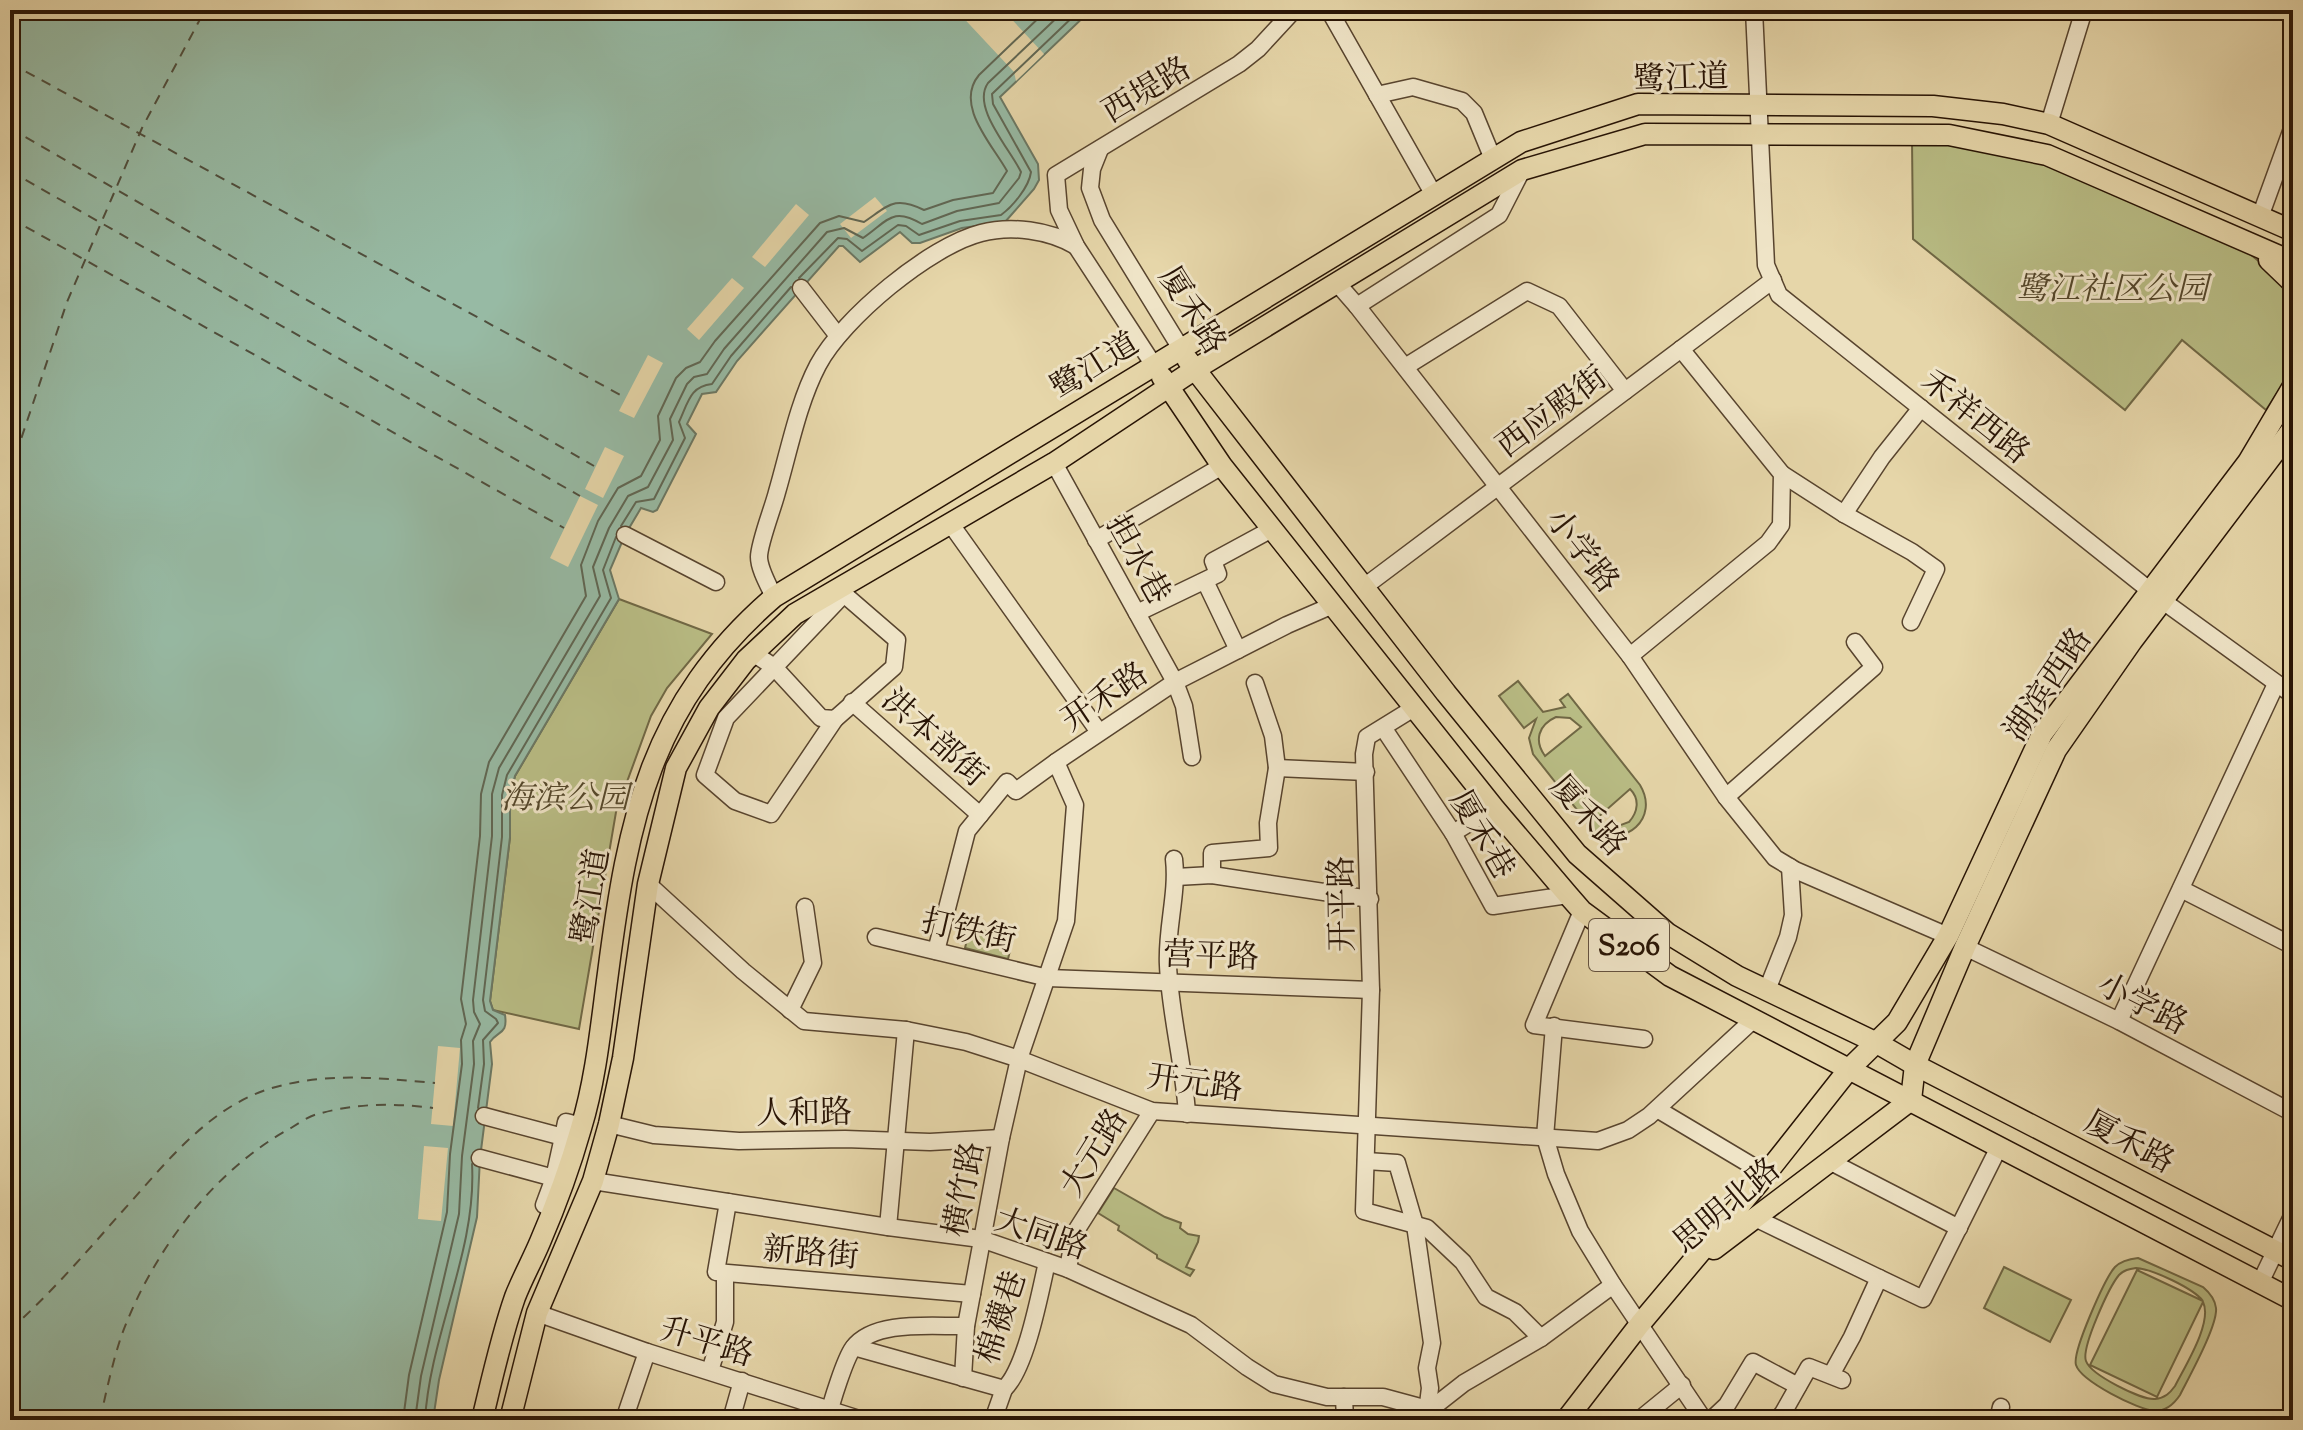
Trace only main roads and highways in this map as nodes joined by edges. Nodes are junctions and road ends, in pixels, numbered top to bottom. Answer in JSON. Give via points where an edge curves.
{"nodes":[{"id":1,"x":2293,"y":231,"type":"edge"},
{"id":2,"x":2250,"y":245,"type":"junction"},
{"id":3,"x":2293,"y":262,"type":"edge"},
{"id":4,"x":2293,"y":283,"type":"edge"},
{"id":5,"x":1180,"y":347,"type":"junction"},
{"id":6,"x":1153,"y":364,"type":"junction"},
{"id":7,"x":1194,"y":370,"type":"junction"},
{"id":8,"x":2293,"y":386,"type":"edge"},
{"id":9,"x":1170,"y":389,"type":"junction"},
{"id":10,"x":2291,"y":429,"type":"edge"},
{"id":11,"x":2157,"y":596,"type":"junction"},
{"id":12,"x":1956,"y":942,"type":"junction"},
{"id":13,"x":1877,"y":1043,"type":"junction"},
{"id":14,"x":1915,"y":1065,"type":"junction"},
{"id":15,"x":1849,"y":1069,"type":"junction"},
{"id":16,"x":1911,"y":1100,"type":"junction"},
{"id":17,"x":1784,"y":1151,"type":"junction"},
{"id":18,"x":1800,"y":1182,"type":"junction"},
{"id":19,"x":2284,"y":1255,"type":"edge"},
{"id":20,"x":2293,"y":1300,"type":"edge"},
{"id":21,"x":1642,"y":1327,"type":"junction"},
{"id":22,"x":482,"y":1420,"type":"edge"},
{"id":23,"x":510,"y":1420,"type":"edge"},
{"id":24,"x":1566,"y":1420,"type":"edge"},
{"id":25,"x":1576,"y":1420,"type":"edge"}],
"edges":[{"from":1,"to":5,"type":"main road","name":"鹭江道","via":[[2049,124],[2003,114],[1933,106],[1638,104],[1521,142]]},
{"from":2,"to":3,"type":"main road","name":"鹭江道"},
{"from":2,"to":4,"type":"main road"},
{"from":2,"to":7,"type":"main road","name":"鹭江道","via":[[2047,155],[1949,135],[1645,134],[1522,170]]},
{"from":5,"to":6,"type":"main road","name":"鹭江道"},
{"from":5,"to":7,"type":"main road","name":"厦禾路","number":"S206"},
{"from":6,"to":9,"type":"main road","name":"厦禾路","number":"S206"},
{"from":6,"to":22,"type":"main road","name":"鹭江道","via":[[774,597],[745,621],[696,680],[658,748],[632,827],[582,1126],[556,1205],[516,1295]]},
{"from":7,"to":9,"type":"main road","name":"鹭江道"},
{"from":7,"to":13,"type":"main road","name":"厦禾路","number":"S206","via":[[1577,854],[1667,933],[1737,976]]},
{"from":8,"to":11,"type":"main road","name":"湖滨西路"},
{"from":9,"to":15,"type":"main road","name":"厦禾路","number":"S206","via":[[1222,466],[1582,911],[1670,976]]},
{"from":9,"to":23,"type":"main road","name":"鹭江道","via":[[841,592],[795,614],[753,653],[709,708],[676,768],[648,884],[609,1124],[593,1181],[537,1313]]},
{"from":10,"to":11,"type":"main road","name":"湖滨西路"},
{"from":11,"to":12,"type":"main road","name":"湖滨西路","via":[[2042,734]]},
{"from":12,"to":13,"type":"main road","name":"湖滨西路"},
{"from":12,"to":14,"type":"main road","name":"湖滨西路"},
{"from":13,"to":14,"type":"main road","name":"厦禾路","number":"S206"},
{"from":13,"to":15,"type":"main road","name":"湖滨西路"},
{"from":14,"to":16,"type":"main road","name":"湖滨西路"},
{"from":14,"to":19,"type":"main road","name":"厦禾路","number":"S206"},
{"from":15,"to":16,"type":"main road","name":"厦禾路","number":"S206"},
{"from":15,"to":17,"type":"main road","name":"思明北路"},
{"from":16,"to":18,"type":"main road","name":"思明北路"},
{"from":16,"to":20,"type":"main road","name":"厦禾路","number":"S206"},
{"from":17,"to":18,"type":"main road","via":[[1786,1174]]},
{"from":17,"to":21,"type":"main road","name":"思明北路"},
{"from":18,"to":21,"type":"main road","name":"思明北路","via":[[1716,1246]]},
{"from":21,"to":24,"type":"main road","name":"思明北路"},
{"from":21,"to":25,"type":"main road","name":"思明北路"}]}
